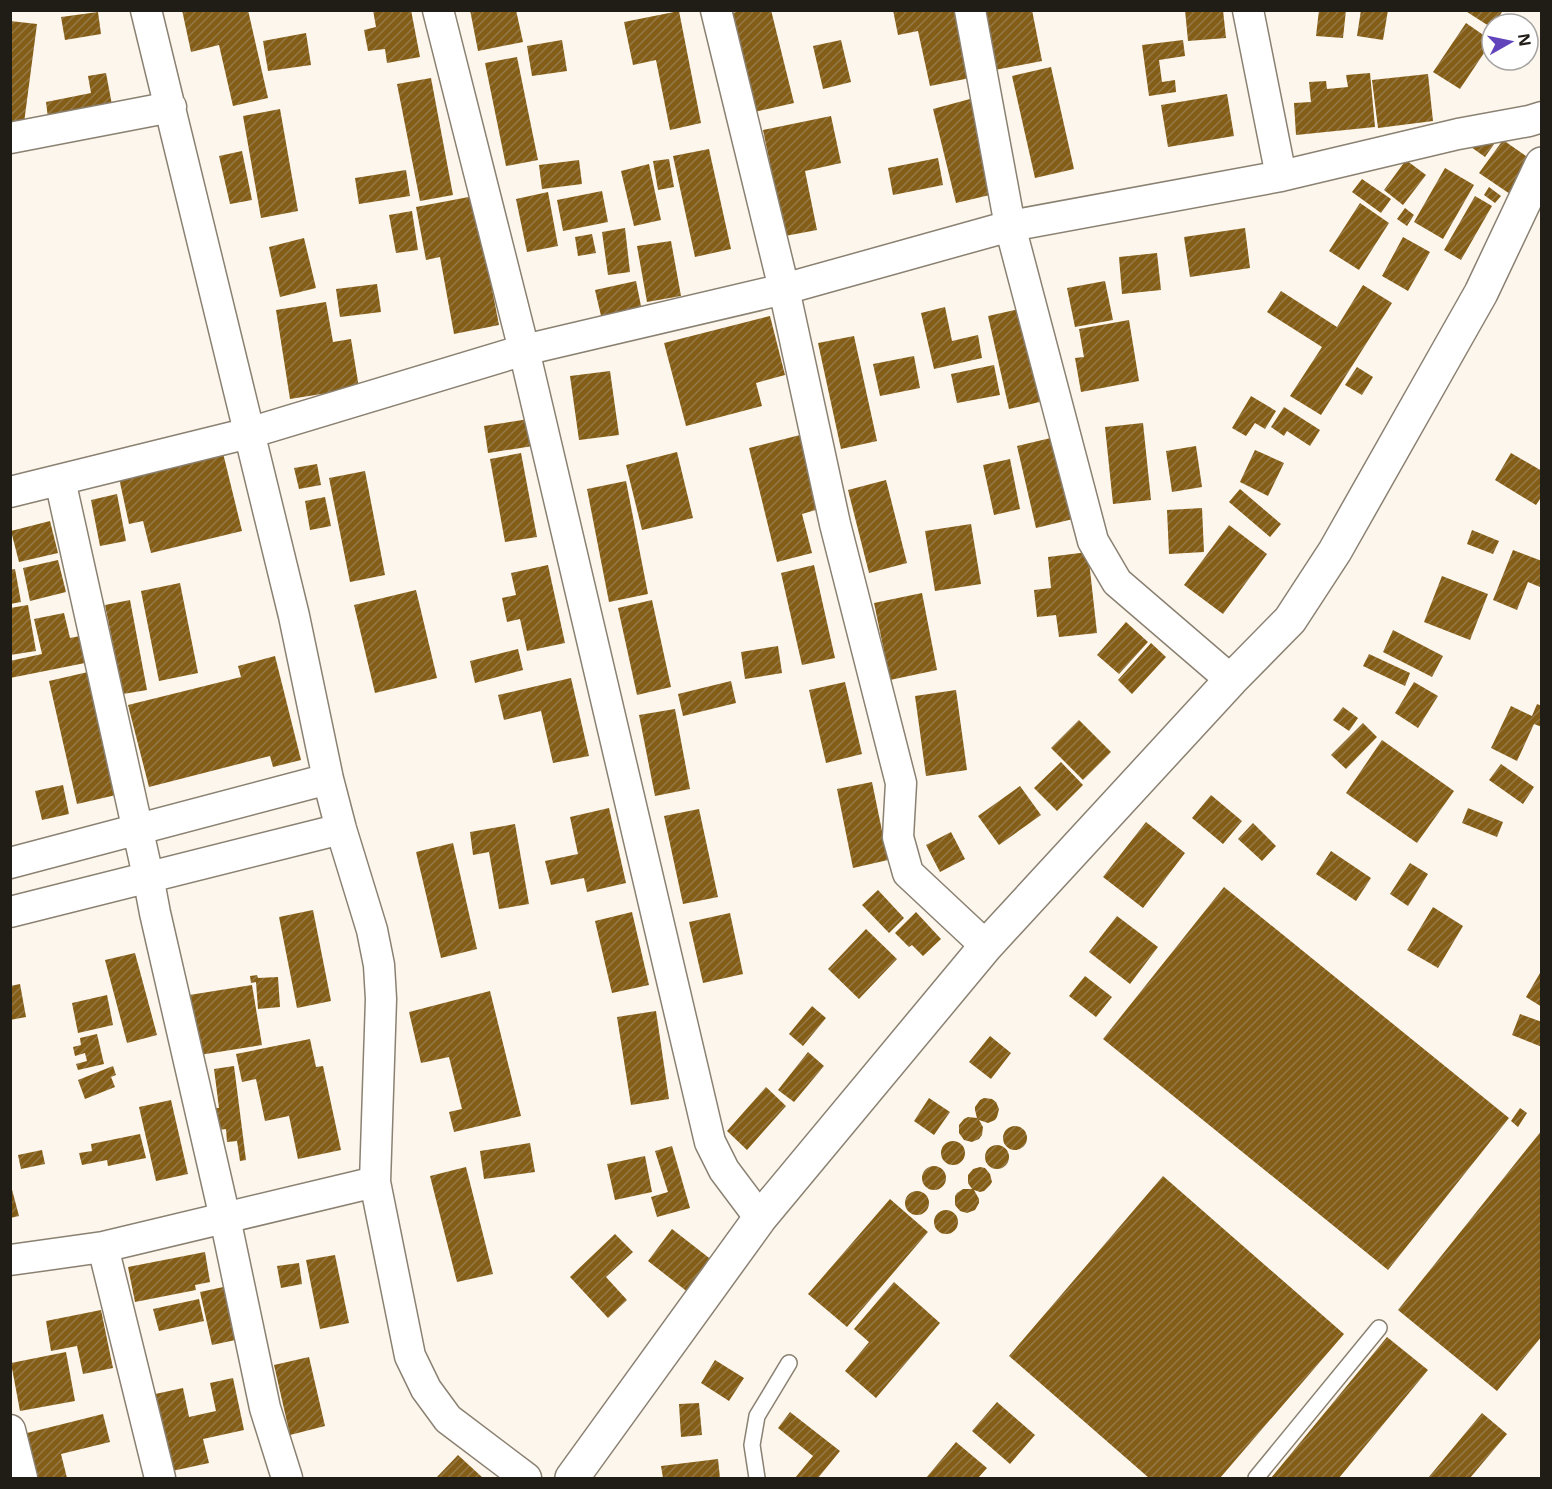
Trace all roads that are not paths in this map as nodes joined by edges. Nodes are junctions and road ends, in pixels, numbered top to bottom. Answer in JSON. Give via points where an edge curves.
{"nodes":[{"id":1,"x":147,"y":10,"type":"edge"},
{"id":2,"x":438,"y":10,"type":"edge"},
{"id":3,"x":716,"y":10,"type":"edge"},
{"id":4,"x":970,"y":10,"type":"edge"},
{"id":5,"x":1248,"y":10,"type":"edge"},
{"id":6,"x":171,"y":107,"type":"junction"},
{"id":7,"x":1542,"y":117,"type":"edge"},
{"id":8,"x":10,"y":138,"type":"edge"},
{"id":9,"x":1541,"y":166,"type":"edge"},
{"id":10,"x":1281,"y":176,"type":"junction"},
{"id":11,"x":1010,"y":226,"type":"junction"},
{"id":12,"x":784,"y":289,"type":"junction"},
{"id":13,"x":524,"y":350,"type":"junction"},
{"id":14,"x":249,"y":433,"type":"junction"},
{"id":15,"x":60,"y":480,"type":"junction"},
{"id":16,"x":10,"y":492,"type":"edge"},
{"id":17,"x":1231,"y":680,"type":"junction"},
{"id":18,"x":328,"y":779,"type":"junction"},
{"id":19,"x":341,"y":828,"type":"junction"},
{"id":20,"x":137,"y":829,"type":"junction"},
{"id":21,"x":10,"y":863,"type":"edge"},
{"id":22,"x":148,"y":876,"type":"junction"},
{"id":23,"x":10,"y":912,"type":"edge"},
{"id":24,"x":986,"y":946,"type":"junction"},
{"id":25,"x":375,"y":1182,"type":"junction"},
{"id":26,"x":225,"y":1218,"type":"junction"},
{"id":27,"x":760,"y":1218,"type":"junction"},
{"id":28,"x":103,"y":1248,"type":"junction"},
{"id":29,"x":10,"y":1260,"type":"edge"},
{"id":30,"x":1379,"y":1328,"type":"dead end"},
{"id":31,"x":789,"y":1363,"type":"dead end"},
{"id":32,"x":10,"y":1430,"type":"edge"},
{"id":33,"x":22,"y":1479,"type":"edge"},
{"id":34,"x":160,"y":1479,"type":"edge"},
{"id":35,"x":287,"y":1479,"type":"edge"},
{"id":36,"x":526,"y":1479,"type":"edge"},
{"id":37,"x":572,"y":1479,"type":"edge"},
{"id":38,"x":757,"y":1479,"type":"edge"},
{"id":39,"x":1256,"y":1479,"type":"edge"}],
"edges":[{"from":1,"to":6,"type":"street"},
{"from":2,"to":13,"type":"street"},
{"from":3,"to":12,"type":"street"},
{"from":4,"to":11,"type":"street"},
{"from":5,"to":10,"type":"street"},
{"from":6,"to":8,"type":"street"},
{"from":6,"to":14,"type":"street"},
{"from":7,"to":10,"type":"street"},
{"from":9,"to":17,"type":"street","via":[[1481,293],[1335,551],[1290,620]]},
{"from":10,"to":11,"type":"street"},
{"from":11,"to":12,"type":"street"},
{"from":11,"to":17,"type":"street","via":[[1093,541],[1117,582]]},
{"from":12,"to":13,"type":"street"},
{"from":12,"to":24,"type":"street","via":[[835,524],[901,783],[898,837],[908,873]]},
{"from":13,"to":14,"type":"street"},
{"from":13,"to":27,"type":"street","via":[[710,1142],[724,1170]]},
{"from":14,"to":15,"type":"street"},
{"from":14,"to":18,"type":"street","via":[[294,616]]},
{"from":15,"to":16,"type":"street"},
{"from":15,"to":20,"type":"street"},
{"from":17,"to":24,"type":"street"},
{"from":18,"to":19,"type":"street"},
{"from":18,"to":20,"type":"street"},
{"from":19,"to":22,"type":"street"},
{"from":19,"to":25,"type":"street","via":[[379,965]]},
{"from":20,"to":21,"type":"street"},
{"from":20,"to":22,"type":"street"},
{"from":22,"to":23,"type":"street"},
{"from":22,"to":26,"type":"street"},
{"from":24,"to":27,"type":"street"},
{"from":25,"to":26,"type":"street"},
{"from":25,"to":36,"type":"street","via":[[410,1356],[426,1389],[448,1419]]},
{"from":26,"to":28,"type":"street"},
{"from":26,"to":35,"type":"street","via":[[265,1408]]},
{"from":27,"to":37,"type":"street"},
{"from":28,"to":29,"type":"street"},
{"from":28,"to":34,"type":"street"},
{"from":30,"to":39,"type":"lane"},
{"from":31,"to":38,"type":"lane","via":[[757,1416],[752,1445]]},
{"from":32,"to":33,"type":"street"}]}
